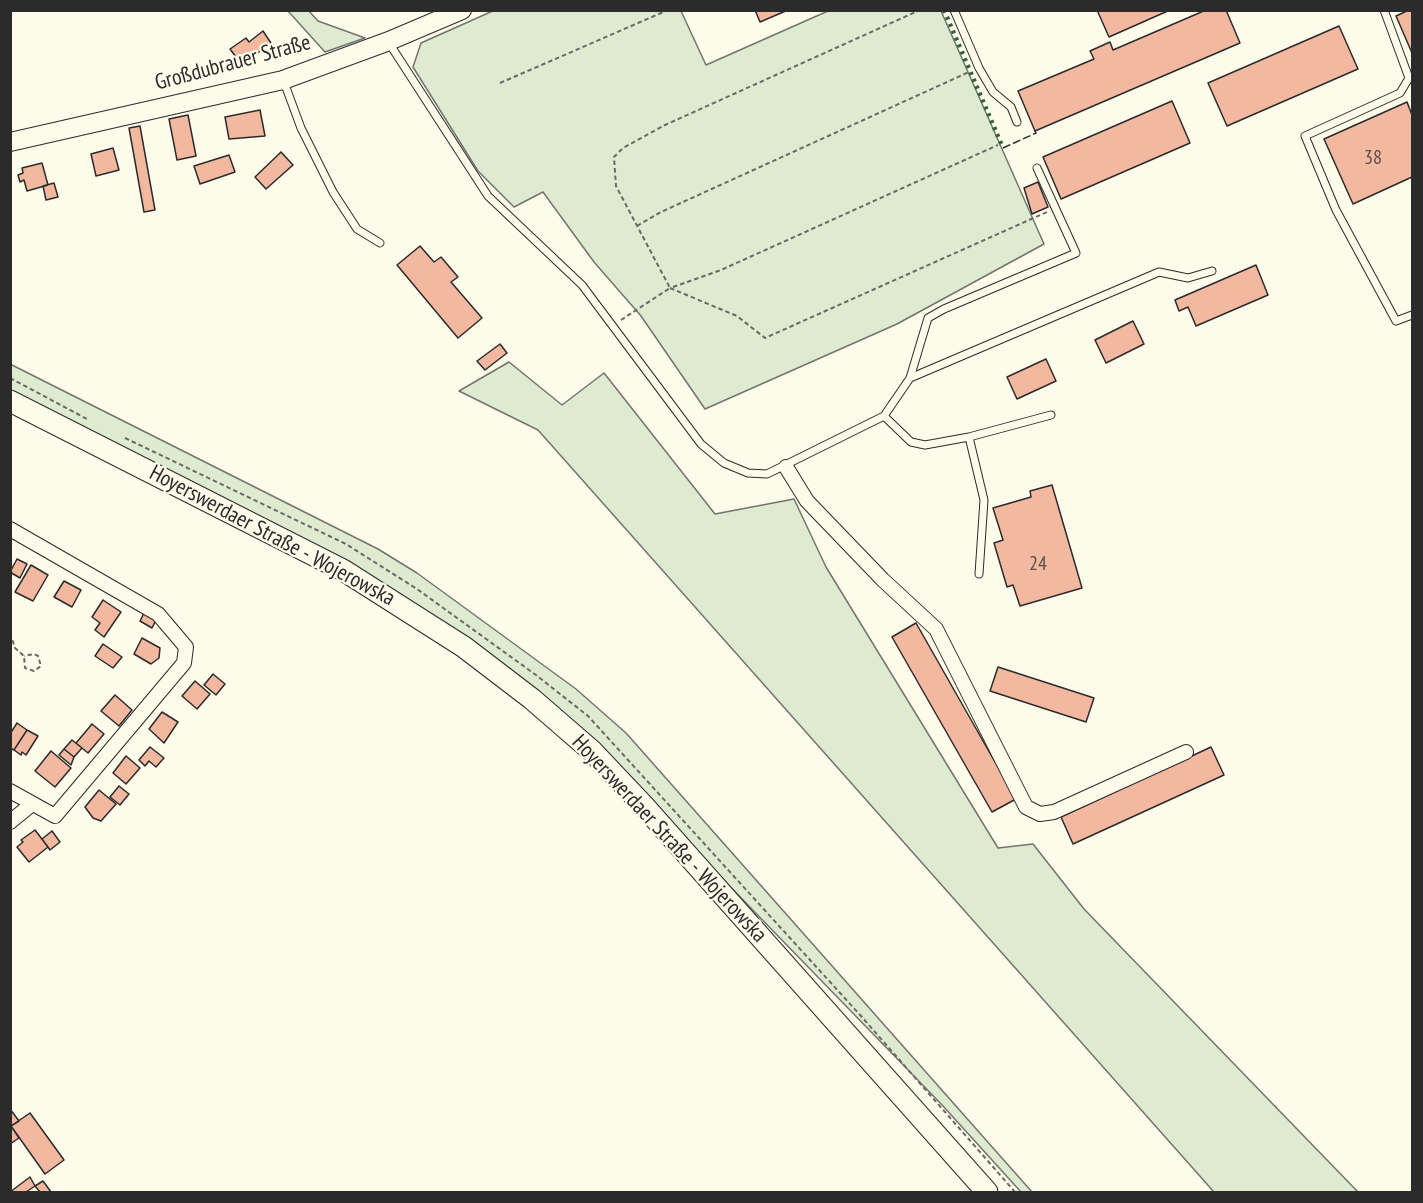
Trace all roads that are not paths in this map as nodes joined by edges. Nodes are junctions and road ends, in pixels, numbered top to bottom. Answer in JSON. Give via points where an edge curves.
{"nodes":[{"id":1,"x":462,"y":10,"type":"edge"},
{"id":2,"x":954,"y":10,"type":"edge"},
{"id":3,"x":1384,"y":10,"type":"edge"},
{"id":4,"x":389,"y":41,"type":"junction"},
{"id":5,"x":283,"y":80,"type":"junction"},
{"id":6,"x":1017,"y":122,"type":"dead end"},
{"id":7,"x":10,"y":142,"type":"edge"},
{"id":8,"x":1037,"y":168,"type":"dead end"},
{"id":9,"x":380,"y":243,"type":"dead end"},
{"id":10,"x":1212,"y":271,"type":"dead end"},
{"id":11,"x":1413,"y":315,"type":"edge"},
{"id":12,"x":910,"y":378,"type":"junction"},
{"id":13,"x":10,"y":401,"type":"edge"},
{"id":14,"x":1051,"y":415,"type":"dead end"},
{"id":15,"x":884,"y":416,"type":"junction"},
{"id":16,"x":969,"y":437,"type":"junction"},
{"id":17,"x":786,"y":466,"type":"junction"},
{"id":18,"x":10,"y":530,"type":"edge"},
{"id":19,"x":980,"y":574,"type":"dead end"},
{"id":20,"x":1186,"y":752,"type":"dead end"},
{"id":21,"x":10,"y":791,"type":"edge"},
{"id":22,"x":32,"y":804,"type":"junction"},
{"id":23,"x":10,"y":822,"type":"edge"},
{"id":24,"x":987,"y":1192,"type":"edge"}],
"edges":[{"from":1,"to":4,"type":"main road","name":"Großdubrauer Straße"},
{"from":2,"to":6,"type":"lane","via":[[979,68],[993,92],[1011,107]]},
{"from":3,"to":11,"type":"lane","via":[[1409,78],[1400,93],[1305,136],[1336,210],[1396,321]]},
{"from":4,"to":5,"type":"main road","name":"Großdubrauer Straße"},
{"from":4,"to":17,"type":"lane","via":[[488,196],[582,285],[701,444],[724,464],[748,473],[767,474]]},
{"from":5,"to":7,"type":"main road","name":"Großdubrauer Straße"},
{"from":5,"to":9,"type":"lane","via":[[301,128],[333,192],[357,230]]},
{"from":8,"to":12,"type":"lane","via":[[1076,253],[928,318]]},
{"from":10,"to":12,"type":"lane","via":[[1188,278],[1159,272]]},
{"from":12,"to":15,"type":"lane"},
{"from":13,"to":24,"type":"main road","name":"Hoyerswerdaer Straße - Wojerowska","via":[[316,555],[455,640],[532,699],[592,751],[645,806]]},
{"from":14,"to":16,"type":"lane"},
{"from":15,"to":16,"type":"lane","via":[[911,442],[925,445]]},
{"from":15,"to":17,"type":"lane"},
{"from":16,"to":19,"type":"lane","via":[[984,500]]},
{"from":17,"to":20,"type":"street","via":[[807,501],[936,629],[1026,807],[1040,814],[1054,812]]},
{"from":18,"to":22,"type":"street","via":[[158,614],[186,647],[184,663],[55,816]]},
{"from":21,"to":22,"type":"street"},
{"from":22,"to":23,"type":"street"}]}
